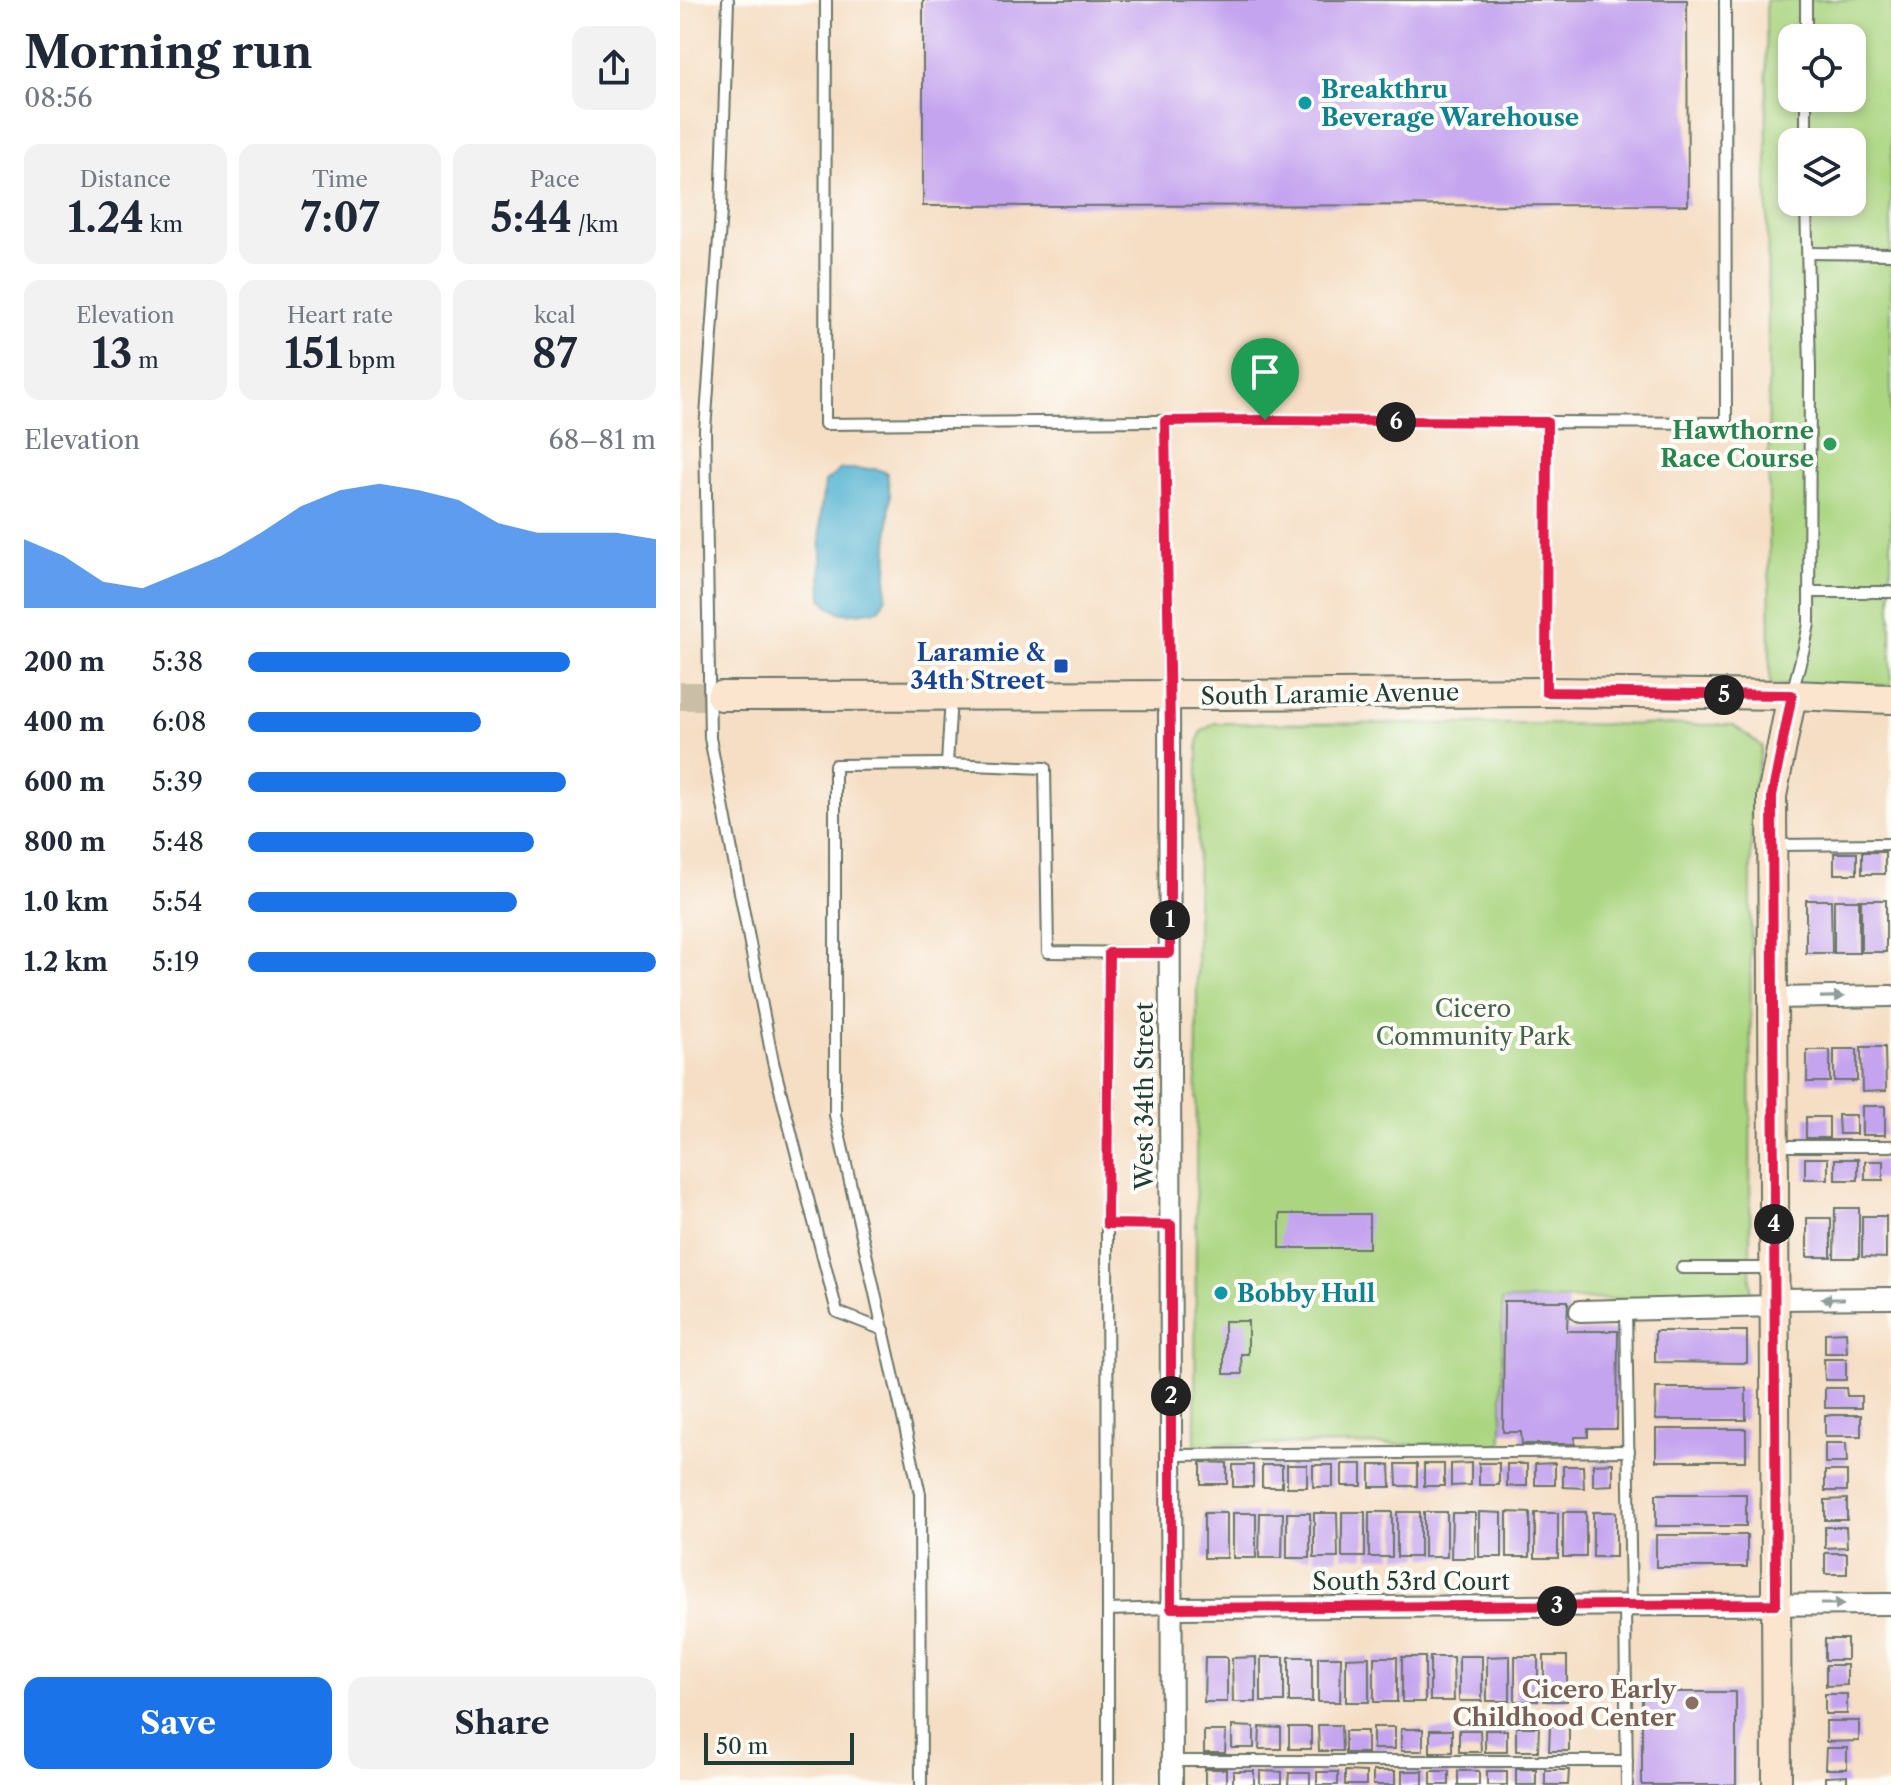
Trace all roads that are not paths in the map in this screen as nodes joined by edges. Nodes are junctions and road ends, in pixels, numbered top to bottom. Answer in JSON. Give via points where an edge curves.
{"nodes":[{"id":1,"x":728,"y":0,"type":"edge"},
{"id":2,"x":826,"y":0,"type":"edge"},
{"id":3,"x":1725,"y":0,"type":"edge"},
{"id":4,"x":1806,"y":0,"type":"edge"},
{"id":5,"x":1806,"y":24,"type":"edge"},
{"id":6,"x":1807,"y":216,"type":"edge"},
{"id":7,"x":1808,"y":253,"type":"junction"},
{"id":8,"x":1891,"y":254,"type":"edge"},
{"id":9,"x":1165,"y":421,"type":"junction"},
{"id":10,"x":1547,"y":422,"type":"junction"},
{"id":11,"x":1809,"y":592,"type":"junction"},
{"id":12,"x":1891,"y":592,"type":"edge"},
{"id":13,"x":1546,"y":692,"type":"junction"},
{"id":14,"x":951,"y":695,"type":"junction"},
{"id":15,"x":1169,"y":695,"type":"junction"},
{"id":16,"x":1792,"y":695,"type":"junction"},
{"id":17,"x":721,"y":696,"type":"tunnel mouth"},
{"id":18,"x":1891,"y":699,"type":"edge"},
{"id":19,"x":947,"y":764,"type":"junction"},
{"id":20,"x":1891,"y":844,"type":"edge"},
{"id":21,"x":1772,"y":845,"type":"junction"},
{"id":22,"x":1109,"y":953,"type":"junction"},
{"id":23,"x":1170,"y":953,"type":"junction"},
{"id":24,"x":1891,"y":996,"type":"edge"},
{"id":25,"x":1773,"y":998,"type":"junction"},
{"id":26,"x":1774,"y":1146,"type":"junction"},
{"id":27,"x":1891,"y":1146,"type":"edge"},
{"id":28,"x":1107,"y":1224,"type":"junction"},
{"id":29,"x":1171,"y":1225,"type":"junction"},
{"id":30,"x":1682,"y":1268,"type":"dead end"},
{"id":31,"x":1774,"y":1268,"type":"junction"},
{"id":32,"x":1891,"y":1298,"type":"edge"},
{"id":33,"x":1775,"y":1302,"type":"junction"},
{"id":34,"x":1626,"y":1310,"type":"junction"},
{"id":35,"x":1580,"y":1311,"type":"dead end"},
{"id":36,"x":884,"y":1330,"type":"junction"},
{"id":37,"x":1629,"y":1451,"type":"junction"},
{"id":38,"x":1171,"y":1455,"type":"junction"},
{"id":39,"x":1776,"y":1604,"type":"junction"},
{"id":40,"x":1891,"y":1604,"type":"edge"},
{"id":41,"x":1628,"y":1605,"type":"junction"},
{"id":42,"x":1171,"y":1608,"type":"junction"},
{"id":43,"x":1108,"y":1610,"type":"junction"},
{"id":44,"x":1171,"y":1761,"type":"junction"},
{"id":45,"x":1627,"y":1761,"type":"junction"},
{"id":46,"x":921,"y":1785,"type":"edge"},
{"id":47,"x":1108,"y":1785,"type":"edge"},
{"id":48,"x":1172,"y":1785,"type":"edge"},
{"id":49,"x":1627,"y":1785,"type":"edge"},
{"id":50,"x":1777,"y":1785,"type":"edge"}],
"edges":[{"from":1,"to":36,"type":"lane","via":[[721,211],[705,430],[710,738],[773,1062],[837,1312]]},
{"from":2,"to":9,"type":"lane","via":[[825,424]]},
{"from":3,"to":10,"type":"lane","via":[[1726,423]]},
{"from":4,"to":5,"type":"lane"},
{"from":6,"to":7,"type":"lane"},
{"from":7,"to":8,"type":"lane"},
{"from":7,"to":11,"type":"lane"},
{"from":9,"to":10,"type":"lane"},
{"from":9,"to":15,"type":"lane"},
{"from":10,"to":13,"type":"lane"},
{"from":11,"to":12,"type":"lane"},
{"from":11,"to":16,"type":"lane","via":[[1807,636]]},
{"from":13,"to":15,"type":"main road","name":"South Laramie Avenue"},
{"from":13,"to":16,"type":"main road","name":"South Laramie Avenue"},
{"from":14,"to":15,"type":"main road","name":"South Laramie Avenue"},
{"from":14,"to":17,"type":"main road","name":"South Laramie Avenue"},
{"from":14,"to":19,"type":"lane"},
{"from":15,"to":23,"type":"street","name":"West 34th Street"},
{"from":16,"to":18,"type":"main road","name":"South Laramie Avenue"},
{"from":16,"to":21,"type":"main road","via":[[1772,796]]},
{"from":19,"to":22,"type":"lane","via":[[1045,768],[1048,952]]},
{"from":19,"to":36,"type":"lane","via":[[835,765],[835,1115]]},
{"from":20,"to":21,"type":"lane"},
{"from":21,"to":25,"type":"main road"},
{"from":22,"to":23,"type":"lane"},
{"from":22,"to":28,"type":"lane"},
{"from":23,"to":29,"type":"street","name":"West 34th Street"},
{"from":25,"to":24,"type":"street","one_way":true},
{"from":25,"to":26,"type":"main road"},
{"from":26,"to":27,"type":"lane"},
{"from":26,"to":31,"type":"main road"},
{"from":28,"to":29,"type":"lane"},
{"from":28,"to":43,"type":"lane"},
{"from":29,"to":38,"type":"street","name":"West 34th Street"},
{"from":30,"to":31,"type":"lane"},
{"from":31,"to":33,"type":"main road"},
{"from":32,"to":33,"type":"street","one_way":true},
{"from":33,"to":34,"type":"street"},
{"from":33,"to":39,"type":"main road"},
{"from":34,"to":35,"type":"street"},
{"from":34,"to":37,"type":"lane"},
{"from":36,"to":46,"type":"lane","via":[[920,1494]]},
{"from":37,"to":38,"type":"lane"},
{"from":37,"to":41,"type":"lane"},
{"from":38,"to":42,"type":"street","name":"West 34th Street"},
{"from":39,"to":40,"type":"street","name":"South 53rd Court","one_way":true},
{"from":39,"to":41,"type":"street","name":"South 53rd Court"},
{"from":39,"to":50,"type":"main road"},
{"from":41,"to":42,"type":"street","name":"South 53rd Court"},
{"from":41,"to":45,"type":"lane"},
{"from":42,"to":43,"type":"lane"},
{"from":42,"to":44,"type":"street","name":"West 34th Street"},
{"from":43,"to":47,"type":"lane"},
{"from":44,"to":45,"type":"lane"},
{"from":44,"to":48,"type":"street","name":"West 34th Street"},
{"from":45,"to":49,"type":"lane"}]}
